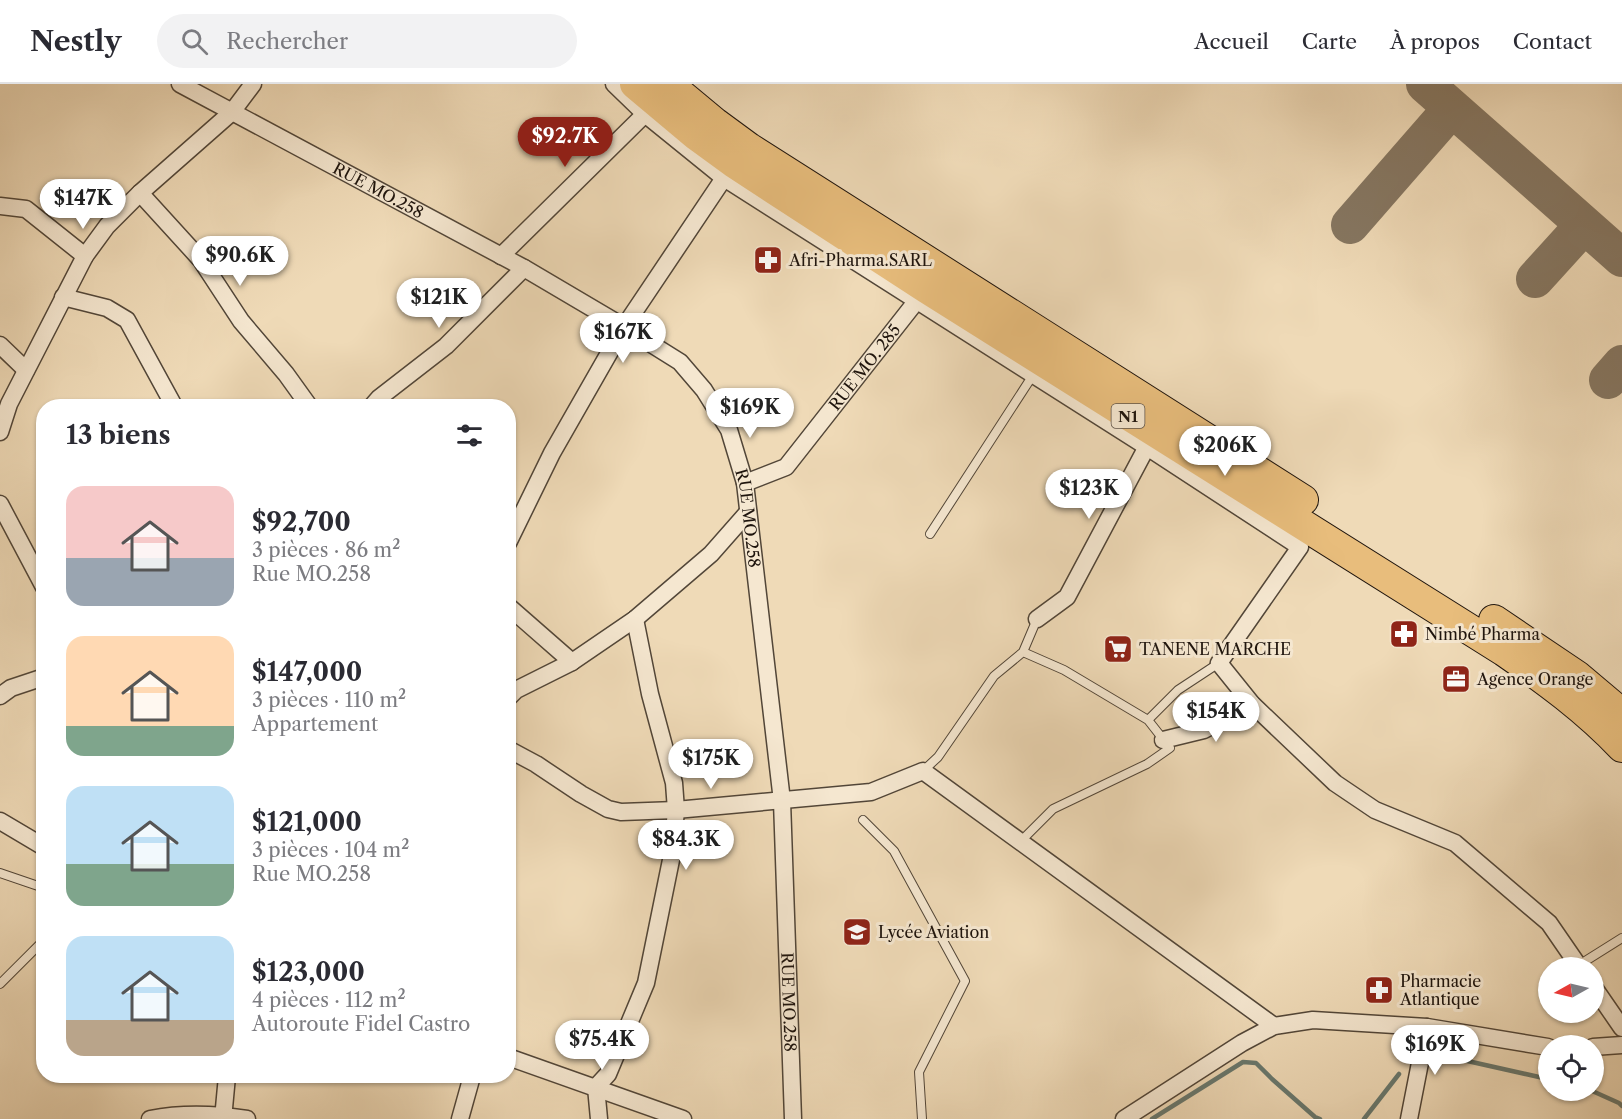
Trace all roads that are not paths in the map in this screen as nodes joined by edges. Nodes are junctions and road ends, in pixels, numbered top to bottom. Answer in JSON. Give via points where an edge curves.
{"nodes":[{"id":1,"x":180,"y":84,"type":"edge"},
{"id":2,"x":254,"y":84,"type":"edge"},
{"id":3,"x":614,"y":84,"type":"edge"},
{"id":4,"x":650,"y":96,"type":"edge"},
{"id":5,"x":232,"y":112,"type":"junction"},
{"id":6,"x":724,"y":178,"type":"junction"},
{"id":7,"x":140,"y":193,"type":"junction"},
{"id":8,"x":0,"y":206,"type":"edge"},
{"id":9,"x":85,"y":256,"type":"junction"},
{"id":10,"x":501,"y":256,"type":"junction"},
{"id":11,"x":524,"y":268,"type":"junction"},
{"id":12,"x":921,"y":295,"type":"junction"},
{"id":13,"x":63,"y":297,"type":"junction"},
{"id":14,"x":624,"y":327,"type":"junction"},
{"id":15,"x":0,"y":345,"type":"edge"},
{"id":16,"x":26,"y":370,"type":"junction"},
{"id":17,"x":1033,"y":375,"type":"junction"},
{"id":18,"x":170,"y":399,"type":"edge"},
{"id":19,"x":304,"y":399,"type":"edge"},
{"id":20,"x":378,"y":399,"type":"edge"},
{"id":21,"x":0,"y":432,"type":"edge"},
{"id":22,"x":1151,"y":440,"type":"junction"},
{"id":23,"x":745,"y":483,"type":"junction"},
{"id":24,"x":0,"y":504,"type":"edge"},
{"id":25,"x":748,"y":512,"type":"junction"},
{"id":26,"x":516,"y":527,"type":"edge"},
{"id":27,"x":930,"y":534,"type":"dead end"},
{"id":28,"x":36,"y":572,"type":"edge"},
{"id":29,"x":516,"y":613,"type":"edge"},
{"id":30,"x":635,"y":619,"type":"junction"},
{"id":31,"x":1037,"y":619,"type":"joint"},
{"id":32,"x":1023,"y":652,"type":"junction"},
{"id":33,"x":572,"y":662,"type":"junction"},
{"id":34,"x":1219,"y":663,"type":"junction"},
{"id":35,"x":36,"y":680,"type":"edge"},
{"id":36,"x":516,"y":690,"type":"edge"},
{"id":37,"x":0,"y":696,"type":"edge"},
{"id":38,"x":1252,"y":704,"type":"junction"},
{"id":39,"x":1622,"y":714,"type":"edge"},
{"id":40,"x":1148,"y":720,"type":"junction"},
{"id":41,"x":1163,"y":740,"type":"junction"},
{"id":42,"x":1622,"y":747,"type":"edge"},
{"id":43,"x":516,"y":753,"type":"edge"},
{"id":44,"x":923,"y":771,"type":"junction"},
{"id":45,"x":782,"y":801,"type":"junction"},
{"id":46,"x":676,"y":810,"type":"junction"},
{"id":47,"x":863,"y":820,"type":"dead end"},
{"id":48,"x":0,"y":821,"type":"edge"},
{"id":49,"x":36,"y":842,"type":"edge"},
{"id":50,"x":1020,"y":842,"type":"junction"},
{"id":51,"x":0,"y":873,"type":"edge"},
{"id":52,"x":36,"y":885,"type":"edge"},
{"id":53,"x":1622,"y":938,"type":"edge"},
{"id":54,"x":36,"y":948,"type":"edge"},
{"id":55,"x":1573,"y":957,"type":"edge"},
{"id":56,"x":1593,"y":957,"type":"edge"},
{"id":57,"x":0,"y":984,"type":"edge"},
{"id":58,"x":1604,"y":1002,"type":"edge"},
{"id":59,"x":1274,"y":1026,"type":"junction"},
{"id":60,"x":1427,"y":1027,"type":"junction"},
{"id":61,"x":1622,"y":1028,"type":"edge"},
{"id":62,"x":1538,"y":1045,"type":"edge"},
{"id":63,"x":1622,"y":1045,"type":"edge"},
{"id":64,"x":1604,"y":1046,"type":"edge"},
{"id":65,"x":516,"y":1060,"type":"edge"},
{"id":66,"x":227,"y":1083,"type":"edge"},
{"id":67,"x":470,"y":1083,"type":"edge"},
{"id":68,"x":596,"y":1087,"type":"junction"},
{"id":69,"x":223,"y":1117,"type":"edge"},
{"id":70,"x":150,"y":1119,"type":"edge"},
{"id":71,"x":247,"y":1119,"type":"edge"},
{"id":72,"x":460,"y":1119,"type":"edge"},
{"id":73,"x":599,"y":1119,"type":"edge"},
{"id":74,"x":683,"y":1119,"type":"edge"},
{"id":75,"x":793,"y":1119,"type":"edge"},
{"id":76,"x":922,"y":1119,"type":"edge"},
{"id":77,"x":1124,"y":1119,"type":"edge"},
{"id":78,"x":1409,"y":1119,"type":"edge"}],
"edges":[{"from":1,"to":5,"type":"street","name":"RUE MO.258"},
{"from":2,"to":5,"type":"street"},
{"from":3,"to":4,"type":"street"},
{"from":4,"to":6,"type":"street"},
{"from":4,"to":10,"type":"street"},
{"from":4,"to":12,"type":"highway","number":"N1","via":[[697,136]]},
{"from":4,"to":39,"type":"highway","number":"N1","via":[[715,123],[1515,634],[1577,676]]},
{"from":5,"to":7,"type":"street"},
{"from":5,"to":10,"type":"street","name":"RUE MO.258"},
{"from":6,"to":12,"type":"street"},
{"from":6,"to":14,"type":"street"},
{"from":7,"to":9,"type":"street","via":[[107,226]]},
{"from":7,"to":19,"type":"street","via":[[201,260],[241,321]]},
{"from":8,"to":9,"type":"street","via":[[26,209]]},
{"from":9,"to":13,"type":"street"},
{"from":10,"to":11,"type":"street","name":"RUE MO.258"},
{"from":11,"to":14,"type":"street","name":"RUE MO.258"},
{"from":11,"to":20,"type":"street","via":[[446,346]]},
{"from":12,"to":17,"type":"street"},
{"from":12,"to":22,"type":"highway","number":"N1"},
{"from":12,"to":23,"type":"street","name":"RUE MO. 285","via":[[786,467]]},
{"from":13,"to":16,"type":"street"},
{"from":13,"to":18,"type":"street","via":[[107,308],[127,320]]},
{"from":14,"to":23,"type":"street","name":"RUE MO.258","via":[[680,362],[704,390],[729,430]]},
{"from":14,"to":26,"type":"street","via":[[552,453]]},
{"from":15,"to":16,"type":"street"},
{"from":16,"to":21,"type":"street"},
{"from":17,"to":22,"type":"street"},
{"from":17,"to":27,"type":"lane"},
{"from":22,"to":31,"type":"street","via":[[1066,597]]},
{"from":22,"to":34,"type":"street","via":[[1300,547]]},
{"from":22,"to":42,"type":"highway","number":"N1","via":[[1331,542],[1504,651],[1603,726]]},
{"from":23,"to":25,"type":"street","name":"RUE MO.258"},
{"from":24,"to":28,"type":"street"},
{"from":25,"to":30,"type":"street","via":[[711,554]]},
{"from":25,"to":45,"type":"street","name":"RUE MO.258"},
{"from":29,"to":33,"type":"street"},
{"from":30,"to":33,"type":"street"},
{"from":30,"to":46,"type":"street","via":[[674,783]]},
{"from":31,"to":32,"type":"lane"},
{"from":32,"to":40,"type":"lane","via":[[1064,670]]},
{"from":32,"to":44,"type":"lane","via":[[994,676],[938,757]]},
{"from":33,"to":36,"type":"street"},
{"from":34,"to":38,"type":"street"},
{"from":34,"to":40,"type":"lane","via":[[1178,690]]},
{"from":35,"to":37,"type":"street"},
{"from":38,"to":41,"type":"street","via":[[1204,730]]},
{"from":38,"to":55,"type":"street","via":[[1335,783],[1375,810],[1455,843],[1549,923]]},
{"from":40,"to":41,"type":"lane"},
{"from":41,"to":50,"type":"lane","via":[[1170,748],[1147,764],[1053,809]]},
{"from":43,"to":46,"type":"street","via":[[608,809]]},
{"from":44,"to":45,"type":"street","via":[[871,792]]},
{"from":44,"to":50,"type":"street"},
{"from":45,"to":46,"type":"street"},
{"from":45,"to":75,"type":"street","name":"RUE MO.258"},
{"from":46,"to":68,"type":"street","via":[[672,855],[646,982],[608,1074]]},
{"from":47,"to":76,"type":"lane","via":[[894,851],[965,981],[919,1072]]},
{"from":48,"to":49,"type":"street"},
{"from":50,"to":59,"type":"street"},
{"from":51,"to":52,"type":"lane"},
{"from":53,"to":56,"type":"lane"},
{"from":54,"to":57,"type":"lane"},
{"from":58,"to":61,"type":"street"},
{"from":59,"to":60,"type":"street","via":[[1313,1020]]},
{"from":59,"to":77,"type":"street"},
{"from":60,"to":62,"type":"street"},
{"from":60,"to":78,"type":"street"},
{"from":63,"to":64,"type":"street"},
{"from":65,"to":68,"type":"street"},
{"from":66,"to":69,"type":"street"},
{"from":67,"to":72,"type":"street"},
{"from":68,"to":73,"type":"street"},
{"from":68,"to":74,"type":"street"},
{"from":69,"to":70,"type":"street","via":[[170,1115]]},
{"from":69,"to":71,"type":"street"}]}
